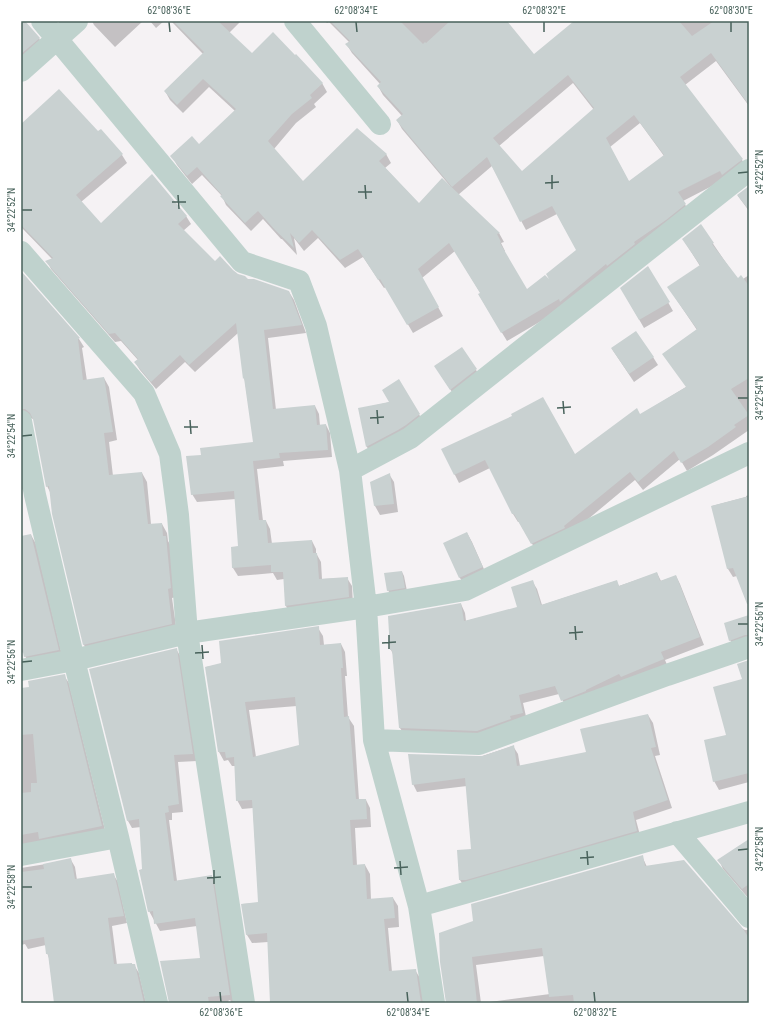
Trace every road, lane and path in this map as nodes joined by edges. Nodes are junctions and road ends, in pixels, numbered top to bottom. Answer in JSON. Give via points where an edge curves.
{"nodes":[{"id":1,"x":42,"y":21,"type":"edge"},
{"id":2,"x":77,"y":21,"type":"edge"},
{"id":3,"x":295,"y":21,"type":"edge"},
{"id":4,"x":57,"y":39,"type":"junction"},
{"id":5,"x":21,"y":71,"type":"edge"},
{"id":6,"x":380,"y":124,"type":"dead end"},
{"id":7,"x":749,"y":170,"type":"edge"},
{"id":8,"x":21,"y":252,"type":"edge"},
{"id":9,"x":21,"y":421,"type":"edge"},
{"id":10,"x":749,"y":453,"type":"edge"},
{"id":11,"x":350,"y":470,"type":"junction"},
{"id":12,"x":28,"y":496,"type":"edge"},
{"id":13,"x":366,"y":606,"type":"junction"},
{"id":14,"x":187,"y":633,"type":"junction"},
{"id":15,"x":749,"y":647,"type":"edge"},
{"id":16,"x":74,"y":660,"type":"junction"},
{"id":17,"x":21,"y":670,"type":"edge"},
{"id":18,"x":374,"y":740,"type":"junction"},
{"id":19,"x":749,"y":812,"type":"edge"},
{"id":20,"x":677,"y":832,"type":"junction"},
{"id":21,"x":118,"y":836,"type":"junction"},
{"id":22,"x":21,"y":855,"type":"edge"},
{"id":23,"x":419,"y":906,"type":"junction"},
{"id":24,"x":749,"y":917,"type":"edge"},
{"id":25,"x":157,"y":1003,"type":"edge"},
{"id":26,"x":244,"y":1003,"type":"edge"},
{"id":27,"x":434,"y":1003,"type":"edge"}],
"edges":[{"from":1,"to":4,"type":"street"},
{"from":2,"to":4,"type":"street"},
{"from":3,"to":6,"type":"street"},
{"from":4,"to":5,"type":"street"},
{"from":4,"to":11,"type":"street","via":[[242,262],[298,281],[316,326]]},
{"from":7,"to":11,"type":"street","via":[[410,438]]},
{"from":8,"to":14,"type":"street","via":[[144,394],[170,454],[178,515]]},
{"from":9,"to":12,"type":"street"},
{"from":10,"to":13,"type":"street","via":[[465,590]]},
{"from":11,"to":13,"type":"street"},
{"from":12,"to":16,"type":"street"},
{"from":13,"to":14,"type":"street"},
{"from":13,"to":18,"type":"street"},
{"from":14,"to":16,"type":"street"},
{"from":14,"to":26,"type":"street"},
{"from":15,"to":18,"type":"street","via":[[479,744]]},
{"from":16,"to":17,"type":"street"},
{"from":16,"to":21,"type":"street"},
{"from":18,"to":23,"type":"street"},
{"from":19,"to":20,"type":"street"},
{"from":20,"to":23,"type":"street"},
{"from":20,"to":24,"type":"street"},
{"from":21,"to":22,"type":"street"},
{"from":21,"to":25,"type":"street"},
{"from":23,"to":27,"type":"street"}]}
